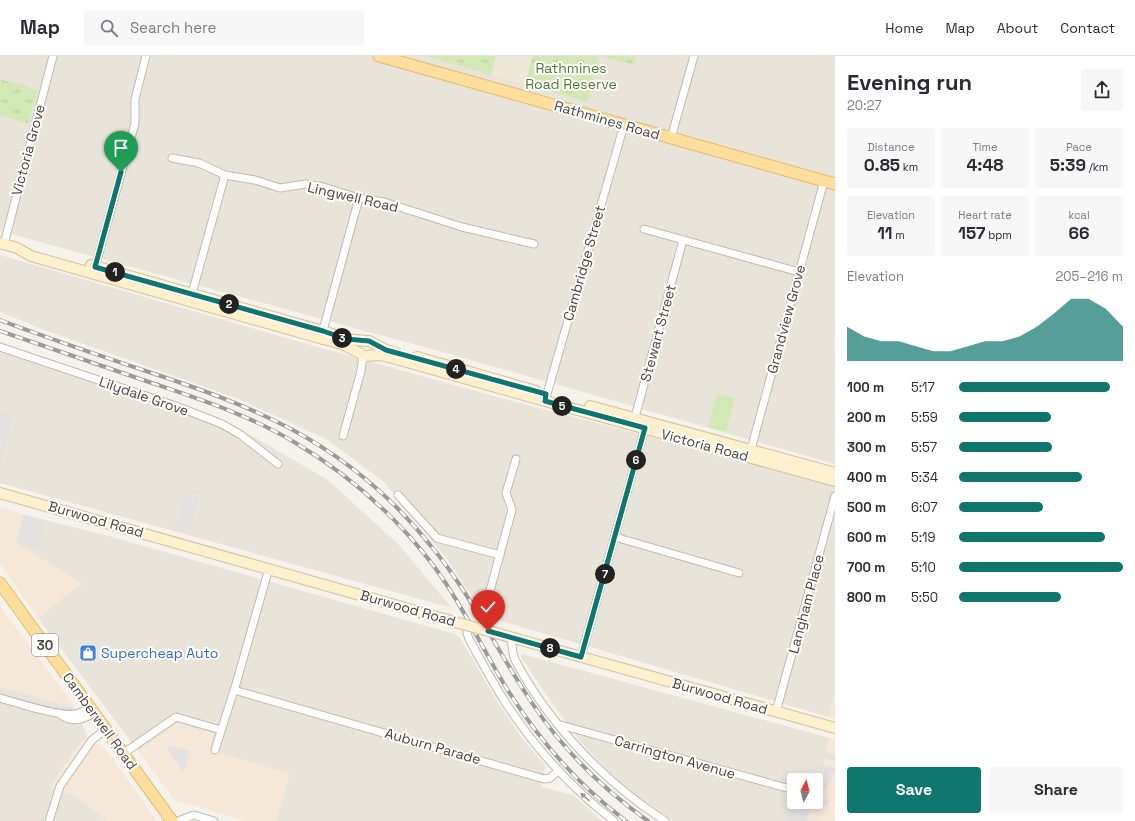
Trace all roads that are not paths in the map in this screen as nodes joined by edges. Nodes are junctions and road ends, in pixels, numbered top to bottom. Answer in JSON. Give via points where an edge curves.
{"nodes":[{"id":1,"x":53,"y":56,"type":"edge"},
{"id":2,"x":146,"y":56,"type":"edge"},
{"id":3,"x":379,"y":56,"type":"edge"},
{"id":4,"x":694,"y":56,"type":"edge"},
{"id":5,"x":624,"y":125,"type":"junction"},
{"id":6,"x":671,"y":138,"type":"junction"},
{"id":7,"x":172,"y":158,"type":"dead end"},
{"id":8,"x":225,"y":175,"type":"junction"},
{"id":9,"x":824,"y":181,"type":"junction"},
{"id":10,"x":835,"y":184,"type":"edge"},
{"id":11,"x":360,"y":198,"type":"junction"},
{"id":12,"x":644,"y":229,"type":"dead end"},
{"id":13,"x":683,"y":240,"type":"junction"},
{"id":14,"x":2,"y":244,"type":"edge"},
{"id":15,"x":534,"y":244,"type":"dead end"},
{"id":16,"x":94,"y":270,"type":"junction"},
{"id":17,"x":799,"y":272,"type":"junction"},
{"id":18,"x":191,"y":297,"type":"junction"},
{"id":19,"x":322,"y":335,"type":"junction"},
{"id":20,"x":368,"y":341,"type":"junction"},
{"id":21,"x":0,"y":347,"type":"edge"},
{"id":22,"x":363,"y":355,"type":"junction"},
{"id":23,"x":435,"y":366,"type":"junction"},
{"id":24,"x":546,"y":398,"type":"junction"},
{"id":25,"x":634,"y":422,"type":"junction"},
{"id":26,"x":646,"y":425,"type":"junction"},
{"id":27,"x":343,"y":436,"type":"dead end"},
{"id":28,"x":750,"y":454,"type":"junction"},
{"id":29,"x":516,"y":460,"type":"dead end"},
{"id":30,"x":278,"y":464,"type":"dead end"},
{"id":31,"x":835,"y":473,"type":"edge"},
{"id":32,"x":835,"y":481,"type":"edge"},
{"id":33,"x":1,"y":492,"type":"edge"},
{"id":34,"x":398,"y":495,"type":"dead end"},
{"id":35,"x":835,"y":496,"type":"edge"},
{"id":36,"x":615,"y":537,"type":"junction"},
{"id":37,"x":500,"y":555,"type":"junction"},
{"id":38,"x":269,"y":568,"type":"junction"},
{"id":39,"x":739,"y":573,"type":"dead end"},
{"id":40,"x":0,"y":583,"type":"edge"},
{"id":41,"x":489,"y":624,"type":"dead end"},
{"id":42,"x":466,"y":626,"type":"junction"},
{"id":43,"x":511,"y":638,"type":"junction"},
{"id":44,"x":581,"y":657,"type":"junction"},
{"id":45,"x":234,"y":690,"type":"junction"},
{"id":46,"x":0,"y":698,"type":"edge"},
{"id":47,"x":92,"y":710,"type":"junction"},
{"id":48,"x":776,"y":712,"type":"junction"},
{"id":49,"x":557,"y":724,"type":"junction"},
{"id":50,"x":835,"y":728,"type":"edge"},
{"id":51,"x":106,"y":729,"type":"junction"},
{"id":52,"x":221,"y":730,"type":"junction"},
{"id":53,"x":215,"y":750,"type":"dead end"},
{"id":54,"x":124,"y":754,"type":"junction"},
{"id":55,"x":558,"y":771,"type":"junction"},
{"id":56,"x":787,"y":788,"type":"edge"},
{"id":57,"x":206,"y":819,"type":"junction"},
{"id":58,"x":49,"y":821,"type":"edge"},
{"id":59,"x":172,"y":821,"type":"edge"},
{"id":60,"x":178,"y":821,"type":"edge"},
{"id":61,"x":189,"y":821,"type":"edge"},
{"id":62,"x":214,"y":821,"type":"edge"},
{"id":63,"x":614,"y":821,"type":"edge"},
{"id":64,"x":665,"y":821,"type":"edge"}],
"edges":[{"from":1,"to":14,"type":"street","name":"Victoria Grove"},
{"from":2,"to":16,"type":"street","via":[[135,99],[135,123]]},
{"from":3,"to":5,"type":"main road","name":"Rathmines Road"},
{"from":4,"to":6,"type":"street"},
{"from":5,"to":6,"type":"main road","name":"Rathmines Road"},
{"from":5,"to":24,"type":"street","name":"Cambridge Street"},
{"from":6,"to":9,"type":"main road","name":"Rathmines Road"},
{"from":7,"to":8,"type":"street","name":"Lingwell Road","via":[[199,163]]},
{"from":8,"to":11,"type":"street","name":"Lingwell Road","via":[[255,180],[280,188],[306,184]]},
{"from":8,"to":18,"type":"street"},
{"from":9,"to":10,"type":"main road","name":"Rathmines Road"},
{"from":9,"to":17,"type":"street","name":"Grandview Grove"},
{"from":11,"to":15,"type":"street","name":"Lingwell Road","via":[[384,202],[462,227]]},
{"from":11,"to":19,"type":"street"},
{"from":12,"to":13,"type":"street"},
{"from":13,"to":17,"type":"street"},
{"from":13,"to":25,"type":"street","name":"Stewart Street"},
{"from":14,"to":16,"type":"street","name":"Victoria Road","via":[[17,248],[31,256]]},
{"from":16,"to":18,"type":"street","name":"Victoria Road"},
{"from":17,"to":28,"type":"street","name":"Grandview Grove"},
{"from":18,"to":19,"type":"street","name":"Victoria Road"},
{"from":19,"to":20,"type":"street","name":"Victoria Road"},
{"from":19,"to":22,"type":"street","name":"Victoria Road"},
{"from":20,"to":22,"type":"street","via":[[359,344],[358,348]]},
{"from":20,"to":23,"type":"street","name":"Victoria Road","via":[[386,350]]},
{"from":21,"to":30,"type":"street","name":"Lilydale Grove","via":[[222,424],[241,435]]},
{"from":22,"to":23,"type":"street","name":"Victoria Road","via":[[387,356]]},
{"from":22,"to":27,"type":"street"},
{"from":23,"to":24,"type":"street","name":"Victoria Road"},
{"from":24,"to":25,"type":"street","name":"Victoria Road"},
{"from":25,"to":26,"type":"street","name":"Victoria Road"},
{"from":26,"to":28,"type":"street","name":"Victoria Road"},
{"from":26,"to":36,"type":"street"},
{"from":28,"to":31,"type":"street","name":"Victoria Road"},
{"from":28,"to":32,"type":"street","name":"Victoria Road"},
{"from":29,"to":37,"type":"street","via":[[506,492],[512,510]]},
{"from":33,"to":38,"type":"street","name":"Burwood Road"},
{"from":34,"to":37,"type":"street","via":[[437,538]]},
{"from":35,"to":48,"type":"street","name":"Langham Place"},
{"from":36,"to":39,"type":"street"},
{"from":36,"to":44,"type":"street"},
{"from":37,"to":41,"type":"street","via":[[488,598]]},
{"from":38,"to":42,"type":"street","name":"Burwood Road"},
{"from":38,"to":45,"type":"street"},
{"from":40,"to":47,"type":"main road","name":"Camberwell Road","number":"30"},
{"from":42,"to":43,"type":"street","name":"Burwood Road","bridge":true},
{"from":42,"to":55,"type":"street","via":[[469,639],[506,703],[534,743]]},
{"from":43,"to":44,"type":"street","name":"Burwood Road"},
{"from":43,"to":49,"type":"street","via":[[512,653],[518,665]]},
{"from":44,"to":48,"type":"street","name":"Burwood Road"},
{"from":45,"to":52,"type":"street"},
{"from":45,"to":55,"type":"street","name":"Auburn Parade","via":[[544,779],[550,778]]},
{"from":46,"to":47,"type":"street","via":[[59,714],[77,714]]},
{"from":47,"to":51,"type":"main road","name":"Camberwell Road","number":"30"},
{"from":48,"to":50,"type":"street","name":"Burwood Road"},
{"from":49,"to":56,"type":"street","name":"Carrington Avenue"},
{"from":49,"to":64,"type":"street","via":[[595,766],[640,805]]},
{"from":51,"to":54,"type":"main road","name":"Camberwell Road","number":"30"},
{"from":51,"to":58,"type":"street","via":[[92,740],[60,786]]},
{"from":52,"to":53,"type":"street"},
{"from":52,"to":54,"type":"street","via":[[176,717]]},
{"from":54,"to":59,"type":"main road","name":"Camberwell Road","number":"30"},
{"from":63,"to":55,"type":"street","one_way":true},
{"from":57,"to":60,"type":"street","via":[[194,815]]},
{"from":57,"to":61,"type":"street"},
{"from":57,"to":62,"type":"street"}]}
